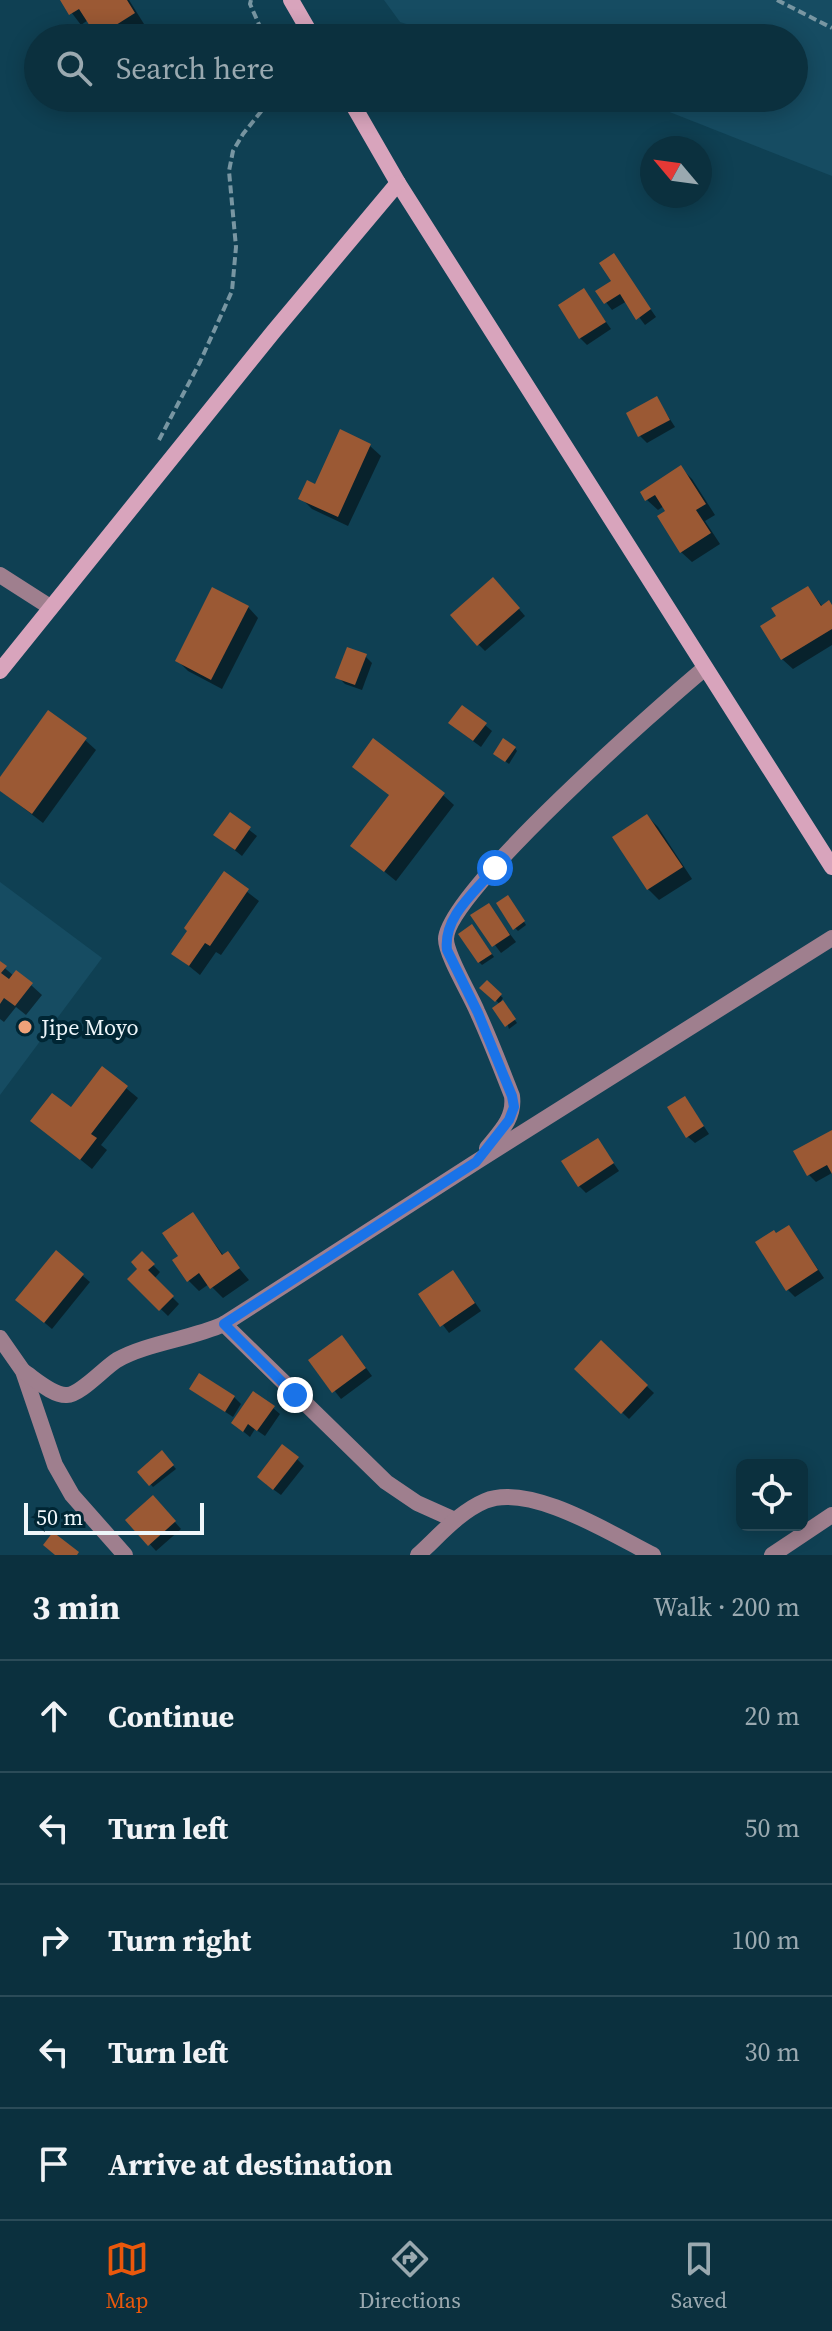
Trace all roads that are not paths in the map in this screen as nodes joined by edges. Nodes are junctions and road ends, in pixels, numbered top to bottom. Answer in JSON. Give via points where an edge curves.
{"nodes":[{"id":1,"x":291,"y":0,"type":"edge"},
{"id":2,"x":305,"y":24,"type":"edge"},
{"id":3,"x":357,"y":112,"type":"edge"},
{"id":4,"x":398,"y":183,"type":"junction"},
{"id":5,"x":0,"y":575,"type":"edge"},
{"id":6,"x":50,"y":607,"type":"junction"},
{"id":7,"x":705,"y":668,"type":"junction"},
{"id":8,"x":0,"y":671,"type":"edge"},
{"id":9,"x":832,"y":867,"type":"edge"},
{"id":10,"x":832,"y":938,"type":"edge"},
{"id":11,"x":476,"y":1162,"type":"junction"},
{"id":12,"x":224,"y":1324,"type":"junction"},
{"id":13,"x":0,"y":1338,"type":"edge"},
{"id":14,"x":23,"y":1371,"type":"junction"},
{"id":15,"x":832,"y":1515,"type":"edge"},
{"id":16,"x":455,"y":1520,"type":"junction"},
{"id":17,"x":125,"y":1555,"type":"edge"},
{"id":18,"x":418,"y":1555,"type":"edge"},
{"id":19,"x":653,"y":1555,"type":"edge"},
{"id":20,"x":772,"y":1555,"type":"edge"}],
"edges":[{"from":1,"to":2,"type":"main road"},
{"from":3,"to":4,"type":"main road"},
{"from":4,"to":6,"type":"main road"},
{"from":4,"to":7,"type":"main road"},
{"from":5,"to":6,"type":"street"},
{"from":6,"to":8,"type":"main road"},
{"from":7,"to":9,"type":"main road"},
{"from":7,"to":11,"type":"street","via":[[551,808],[448,928],[447,950],[514,1107]]},
{"from":10,"to":11,"type":"street"},
{"from":11,"to":12,"type":"street"},
{"from":12,"to":14,"type":"street","via":[[119,1359],[66,1396]]},
{"from":12,"to":16,"type":"street","via":[[386,1482]]},
{"from":13,"to":14,"type":"street"},
{"from":14,"to":17,"type":"street","via":[[55,1465],[72,1495]]},
{"from":15,"to":20,"type":"street"},
{"from":16,"to":18,"type":"street"},
{"from":16,"to":19,"type":"street","via":[[487,1500],[514,1497],[549,1505]]}]}
